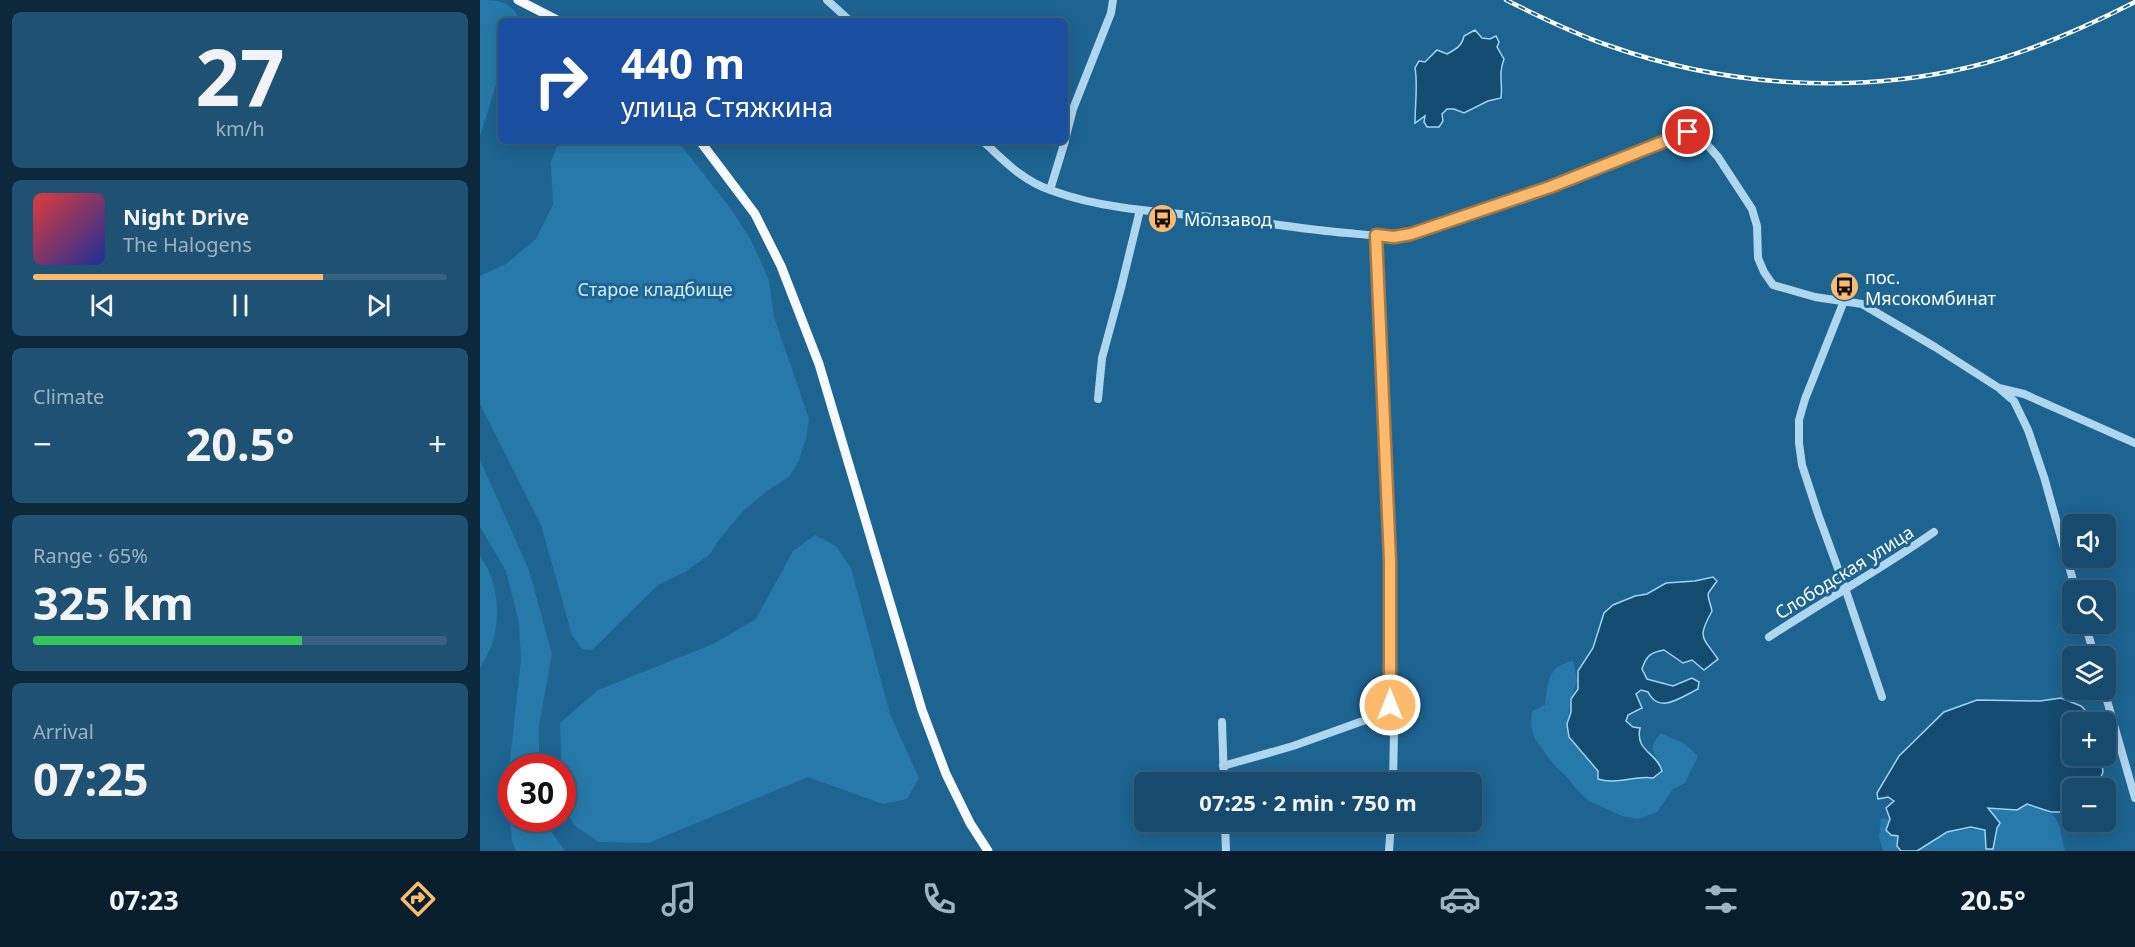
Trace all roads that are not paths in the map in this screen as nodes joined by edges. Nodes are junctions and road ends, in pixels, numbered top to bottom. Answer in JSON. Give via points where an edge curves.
{"nodes":[{"id":1,"x":518,"y":0,"type":"edge"},
{"id":2,"x":827,"y":0,"type":"edge"},
{"id":3,"x":1113,"y":0,"type":"edge"},
{"id":4,"x":553,"y":18,"type":"edge"},
{"id":5,"x":847,"y":18,"type":"edge"},
{"id":6,"x":1068,"y":128,"type":"edge"},
{"id":7,"x":702,"y":144,"type":"edge"},
{"id":8,"x":986,"y":144,"type":"edge"},
{"id":9,"x":1064,"y":144,"type":"edge"},
{"id":10,"x":1050,"y":190,"type":"junction"},
{"id":11,"x":1140,"y":210,"type":"junction"},
{"id":12,"x":1376,"y":235,"type":"junction"},
{"id":13,"x":1844,"y":301,"type":"junction"},
{"id":14,"x":1999,"y":388,"type":"junction"},
{"id":15,"x":1098,"y":399,"type":"dead end"},
{"id":16,"x":2135,"y":443,"type":"edge"},
{"id":17,"x":1934,"y":532,"type":"dead end"},
{"id":18,"x":2073,"y":580,"type":"edge"},
{"id":19,"x":1845,"y":588,"type":"junction"},
{"id":20,"x":1769,"y":637,"type":"dead end"},
{"id":21,"x":1882,"y":697,"type":"dead end"},
{"id":22,"x":2107,"y":700,"type":"edge"},
{"id":23,"x":1390,"y":714,"type":"junction"},
{"id":24,"x":1222,"y":722,"type":"dead end"},
{"id":25,"x":1223,"y":766,"type":"junction"},
{"id":26,"x":1223,"y":772,"type":"edge"},
{"id":27,"x":1393,"y":772,"type":"edge"},
{"id":28,"x":2135,"y":798,"type":"edge"},
{"id":29,"x":1225,"y":832,"type":"edge"},
{"id":30,"x":1390,"y":832,"type":"edge"},
{"id":31,"x":988,"y":851,"type":"edge"},
{"id":32,"x":1226,"y":851,"type":"edge"},
{"id":33,"x":1389,"y":851,"type":"edge"}],
"edges":[{"from":1,"to":4,"type":"main road"},
{"from":2,"to":5,"type":"street"},
{"from":3,"to":6,"type":"street"},
{"from":7,"to":31,"type":"main road","via":[[755,214],[781,266],[819,364],[922,710],[946,774]]},
{"from":8,"to":10,"type":"street","via":[[1022,177]]},
{"from":9,"to":10,"type":"street"},
{"from":10,"to":11,"type":"street"},
{"from":11,"to":12,"type":"street"},
{"from":11,"to":15,"type":"street","via":[[1102,358]]},
{"from":12,"to":13,"type":"street","via":[[1411,234],[1550,187],[1688,132],[1703,140],[1718,157],[1752,209],[1758,258],[1773,285]]},
{"from":12,"to":23,"type":"street","via":[[1390,561]]},
{"from":13,"to":14,"type":"street","via":[[1862,304]]},
{"from":13,"to":19,"type":"street","via":[[1805,399],[1799,420],[1799,443],[1802,465]]},
{"from":14,"to":16,"type":"street","via":[[2024,394]]},
{"from":14,"to":18,"type":"street","via":[[2014,400],[2028,430]]},
{"from":17,"to":19,"type":"street","name":"Слободская улица"},
{"from":19,"to":20,"type":"street","name":"Слободская улица"},
{"from":19,"to":21,"type":"street"},
{"from":22,"to":28,"type":"street"},
{"from":23,"to":25,"type":"street"},
{"from":23,"to":27,"type":"street","via":[[1394,731]]},
{"from":24,"to":25,"type":"street"},
{"from":25,"to":26,"type":"street"},
{"from":29,"to":32,"type":"street"},
{"from":30,"to":33,"type":"street"}]}
